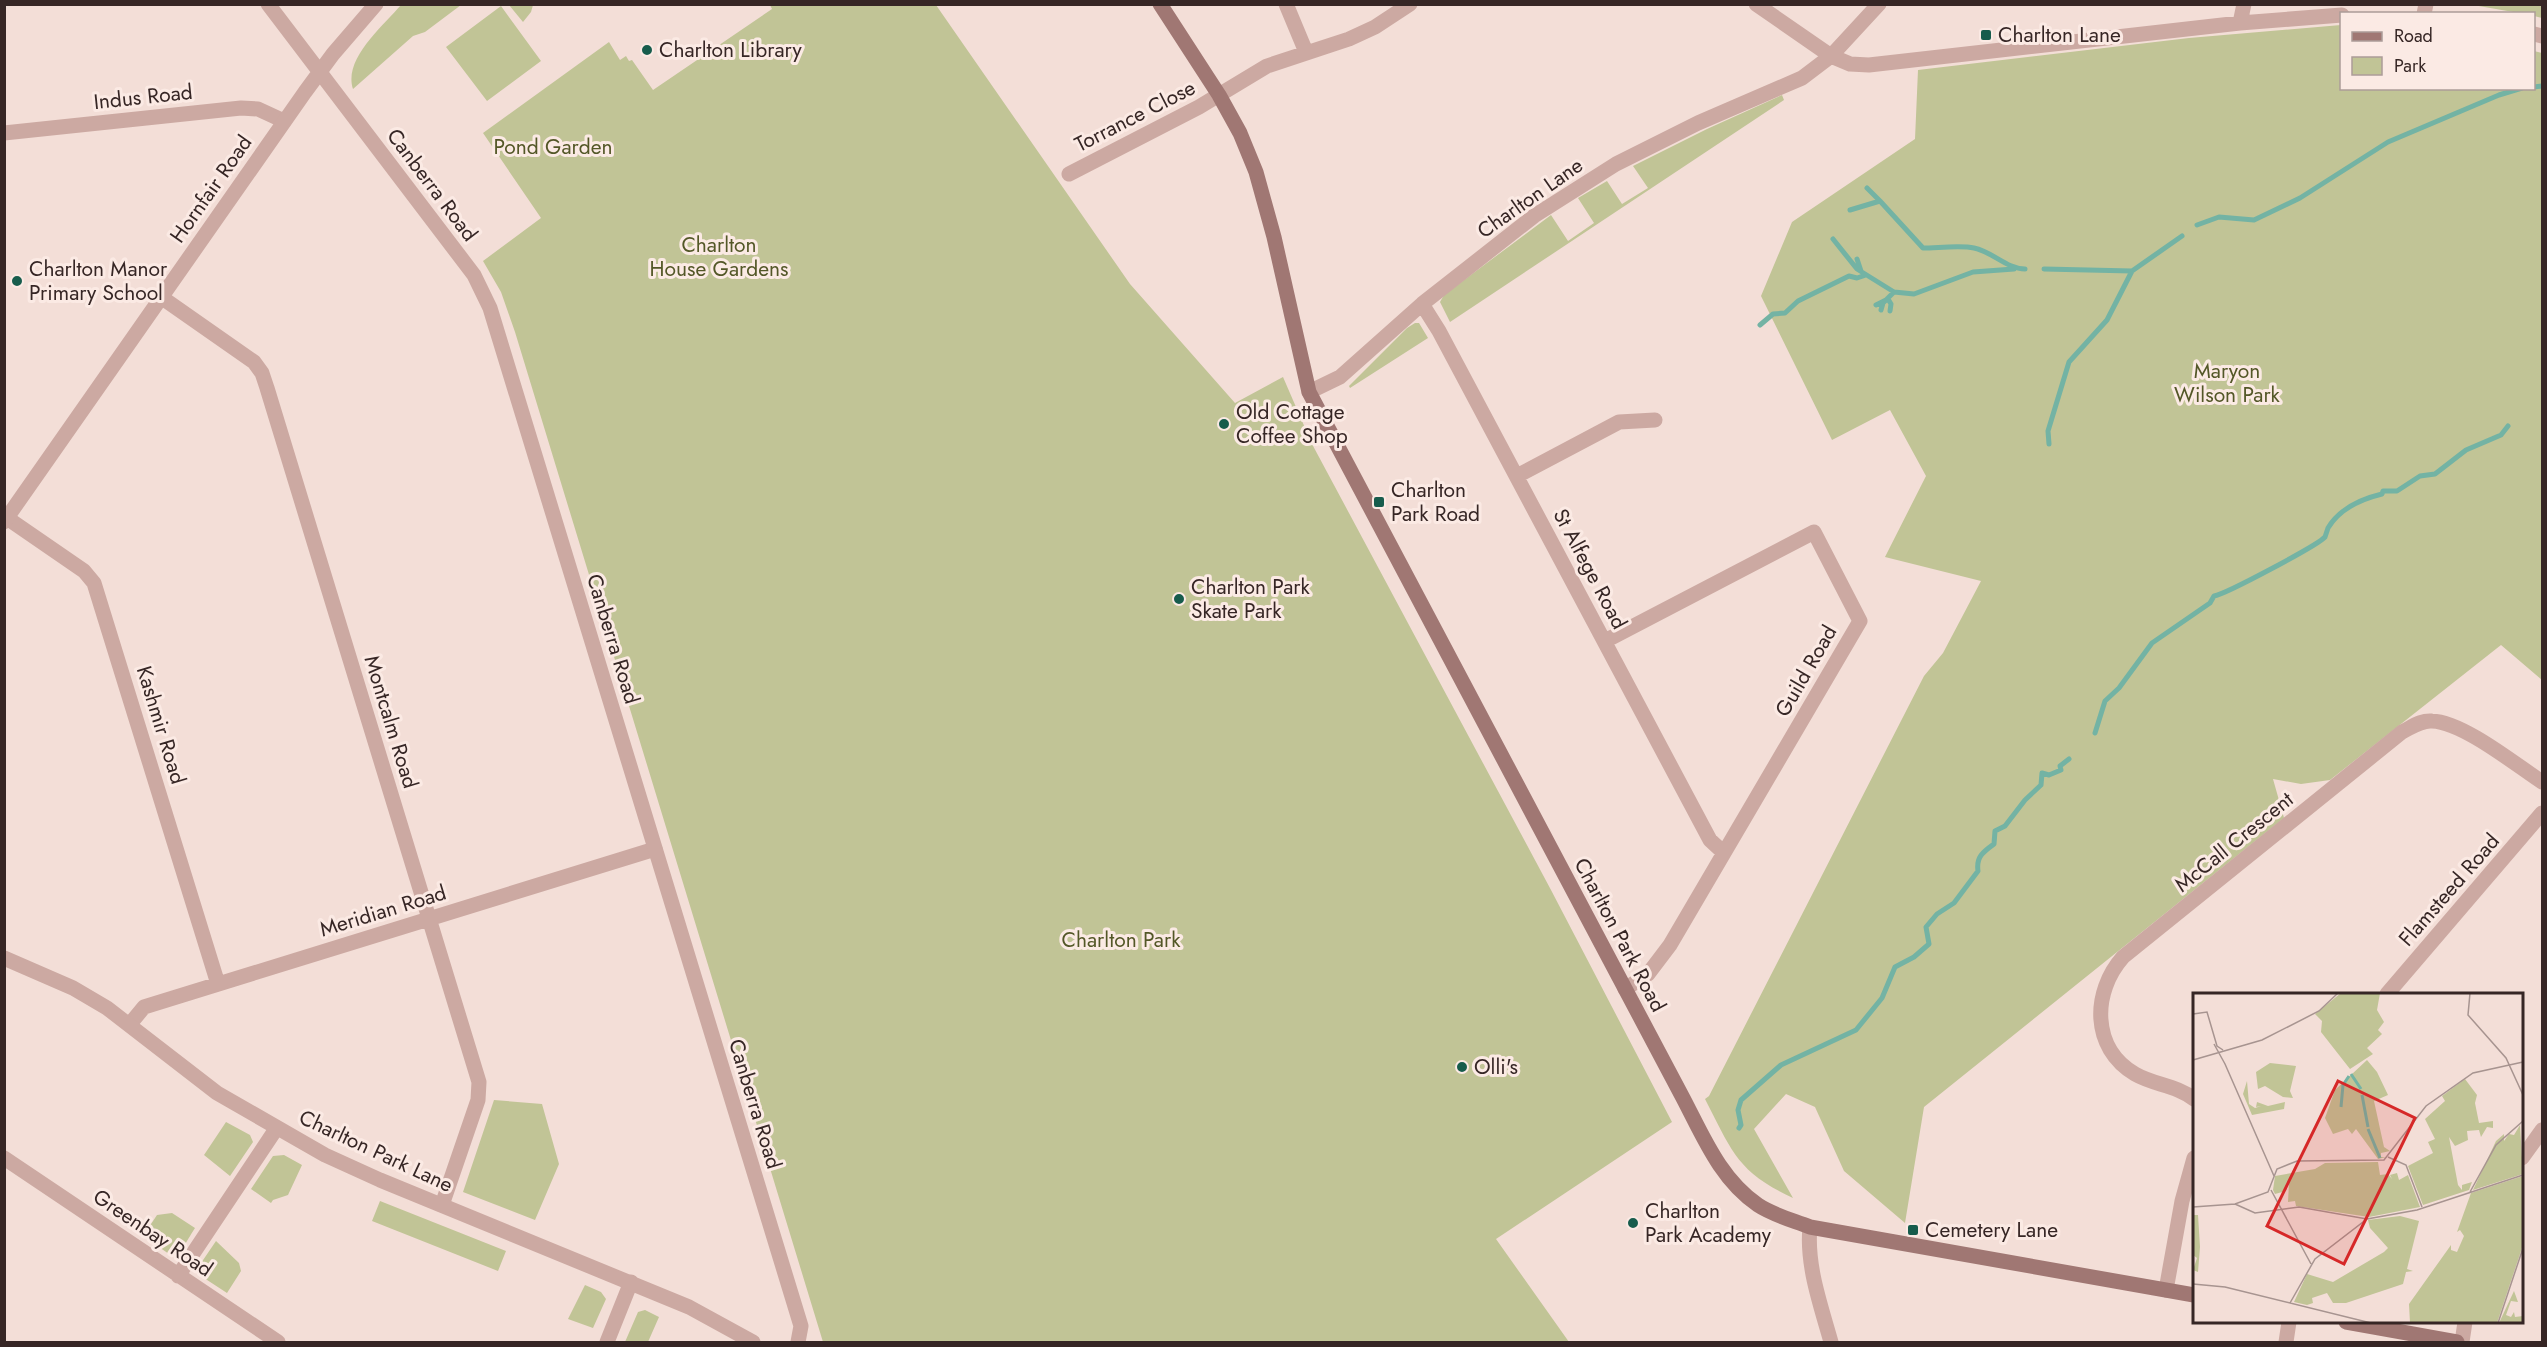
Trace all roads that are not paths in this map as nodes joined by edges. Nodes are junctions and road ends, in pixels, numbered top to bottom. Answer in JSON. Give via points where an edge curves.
{"nodes":[{"id":1,"x":268,"y":4,"type":"edge"},
{"id":2,"x":376,"y":4,"type":"edge"},
{"id":3,"x":1160,"y":4,"type":"edge"},
{"id":4,"x":1287,"y":4,"type":"edge"},
{"id":5,"x":1410,"y":4,"type":"edge"},
{"id":6,"x":1756,"y":4,"type":"edge"},
{"id":7,"x":1879,"y":4,"type":"edge"},
{"id":8,"x":2244,"y":4,"type":"edge"},
{"id":9,"x":2340,"y":15,"type":"edge"},
{"id":10,"x":2240,"y":23,"type":"junction"},
{"id":11,"x":1306,"y":52,"type":"junction"},
{"id":12,"x":1831,"y":56,"type":"junction"},
{"id":13,"x":320,"y":72,"type":"junction"},
{"id":14,"x":1219,"y":95,"type":"junction"},
{"id":15,"x":284,"y":121,"type":"junction"},
{"id":16,"x":4,"y":133,"type":"edge"},
{"id":17,"x":1069,"y":174,"type":"dead end"},
{"id":18,"x":161,"y":297,"type":"junction"},
{"id":19,"x":1422,"y":304,"type":"junction"},
{"id":20,"x":1309,"y":392,"type":"junction"},
{"id":21,"x":1655,"y":420,"type":"dead end"},
{"id":22,"x":1517,"y":477,"type":"junction"},
{"id":23,"x":6,"y":520,"type":"edge"},
{"id":24,"x":1605,"y":641,"type":"junction"},
{"id":25,"x":2542,"y":782,"type":"edge"},
{"id":26,"x":2542,"y":813,"type":"edge"},
{"id":27,"x":655,"y":849,"type":"junction"},
{"id":28,"x":1724,"y":853,"type":"junction"},
{"id":29,"x":429,"y":919,"type":"junction"},
{"id":30,"x":4,"y":958,"type":"edge"},
{"id":31,"x":218,"y":984,"type":"junction"},
{"id":32,"x":1625,"y":989,"type":"junction"},
{"id":33,"x":2388,"y":993,"type":"edge"},
{"id":34,"x":130,"y":1024,"type":"junction"},
{"id":35,"x":2193,"y":1098,"type":"edge"},
{"id":36,"x":276,"y":1129,"type":"junction"},
{"id":37,"x":2542,"y":1130,"type":"edge"},
{"id":38,"x":2523,"y":1157,"type":"edge"},
{"id":39,"x":4,"y":1158,"type":"edge"},
{"id":40,"x":2193,"y":1162,"type":"edge"},
{"id":41,"x":442,"y":1205,"type":"junction"},
{"id":42,"x":1810,"y":1227,"type":"junction"},
{"id":43,"x":178,"y":1276,"type":"junction"},
{"id":44,"x":631,"y":1281,"type":"junction"},
{"id":45,"x":2166,"y":1290,"type":"junction"},
{"id":46,"x":2193,"y":1295,"type":"edge"},
{"id":47,"x":2289,"y":1323,"type":"edge"},
{"id":48,"x":2352,"y":1323,"type":"edge"},
{"id":49,"x":2466,"y":1323,"type":"edge"},
{"id":50,"x":278,"y":1342,"type":"edge"},
{"id":51,"x":607,"y":1342,"type":"edge"},
{"id":52,"x":753,"y":1342,"type":"edge"},
{"id":53,"x":798,"y":1342,"type":"edge"},
{"id":54,"x":1831,"y":1342,"type":"edge"},
{"id":55,"x":2286,"y":1342,"type":"edge"},
{"id":56,"x":2457,"y":1342,"type":"edge"},
{"id":57,"x":2462,"y":1342,"type":"edge"}],
"edges":[{"from":1,"to":13,"type":"street","name":"Canberra Road"},
{"from":2,"to":13,"type":"street","name":"Hornfair Road"},
{"from":3,"to":14,"type":"main road","name":"Charlton Park Road"},
{"from":4,"to":11,"type":"street"},
{"from":5,"to":11,"type":"street","name":"Torrance Close","via":[[1375,27]]},
{"from":6,"to":12,"type":"street"},
{"from":7,"to":12,"type":"street","name":"Charlton Lane"},
{"from":8,"to":10,"type":"street"},
{"from":9,"to":10,"type":"street"},
{"from":10,"to":12,"type":"street","via":[[1869,65],[1850,64]]},
{"from":11,"to":14,"type":"street","name":"Torrance Close","via":[[1267,66]]},
{"from":12,"to":19,"type":"street","name":"Charlton Lane","via":[[1802,78],[1616,164],[1534,216]]},
{"from":13,"to":15,"type":"street","name":"Hornfair Road"},
{"from":13,"to":27,"type":"street","name":"Canberra Road","via":[[474,274],[490,308]]},
{"from":14,"to":17,"type":"street","name":"Torrance Close"},
{"from":14,"to":20,"type":"main road","name":"Charlton Park Road","via":[[1256,172]]},
{"from":15,"to":16,"type":"street","name":"Indus Road","via":[[258,109],[241,108]]},
{"from":15,"to":18,"type":"street","name":"Hornfair Road"},
{"from":18,"to":23,"type":"street","name":"Hornfair Road"},
{"from":18,"to":29,"type":"street","name":"Montcalm Road","via":[[241,352],[262,373]]},
{"from":19,"to":20,"type":"street","name":"Charlton Lane","via":[[1340,377]]},
{"from":19,"to":22,"type":"street","name":"St Alfege Road"},
{"from":20,"to":32,"type":"main road","name":"Charlton Park Road"},
{"from":21,"to":22,"type":"street","via":[[1619,422]]},
{"from":22,"to":24,"type":"street","name":"St Alfege Road"},
{"from":23,"to":31,"type":"street","name":"Kashmir Road","via":[[84,571],[94,583]]},
{"from":24,"to":28,"type":"street","name":"St Alfege Road","via":[[1710,840]]},
{"from":24,"to":28,"type":"street","name":"Guild Road","via":[[1814,532],[1860,621]]},
{"from":25,"to":35,"type":"street","name":"McCall Crescent","via":[[2458,727],[2431,720],[2419,723],[2402,732],[2123,957],[2112,969],[2101,997],[2099,1013],[2108,1047],[2120,1064],[2136,1075],[2182,1089]]},
{"from":26,"to":33,"type":"street","name":"Flamsteed Road"},
{"from":27,"to":29,"type":"street","name":"Meridian Road"},
{"from":27,"to":53,"type":"street","name":"Canberra Road","via":[[801,1326]]},
{"from":28,"to":32,"type":"street","name":"Guild Road","via":[[1657,964]]},
{"from":29,"to":31,"type":"street","name":"Meridian Road"},
{"from":29,"to":41,"type":"street","name":"Montcalm Road","via":[[479,1082],[478,1100]]},
{"from":30,"to":34,"type":"street","name":"Charlton Park Lane","via":[[74,988]]},
{"from":31,"to":34,"type":"street","name":"Meridian Road","via":[[144,1007]]},
{"from":32,"to":42,"type":"main road","name":"Charlton Park Road","via":[[1729,1179],[1758,1205]]},
{"from":34,"to":36,"type":"street","name":"Charlton Park Lane","via":[[217,1093]]},
{"from":36,"to":41,"type":"street","name":"Charlton Park Lane","via":[[325,1155]]},
{"from":36,"to":43,"type":"street"},
{"from":37,"to":38,"type":"street"},
{"from":39,"to":43,"type":"street","name":"Greenbay Road"},
{"from":40,"to":45,"type":"street"},
{"from":41,"to":44,"type":"street","name":"Charlton Park Lane"},
{"from":42,"to":45,"type":"main road","name":"Charlton Park Road"},
{"from":42,"to":54,"type":"street","via":[[1808,1240],[1817,1290]]},
{"from":43,"to":50,"type":"street","name":"Greenbay Road"},
{"from":44,"to":51,"type":"street"},
{"from":44,"to":52,"type":"street","name":"Charlton Park Lane"},
{"from":45,"to":46,"type":"main road","name":"Charlton Park Road"},
{"from":47,"to":55,"type":"street"},
{"from":48,"to":56,"type":"main road"},
{"from":49,"to":57,"type":"street"}]}
